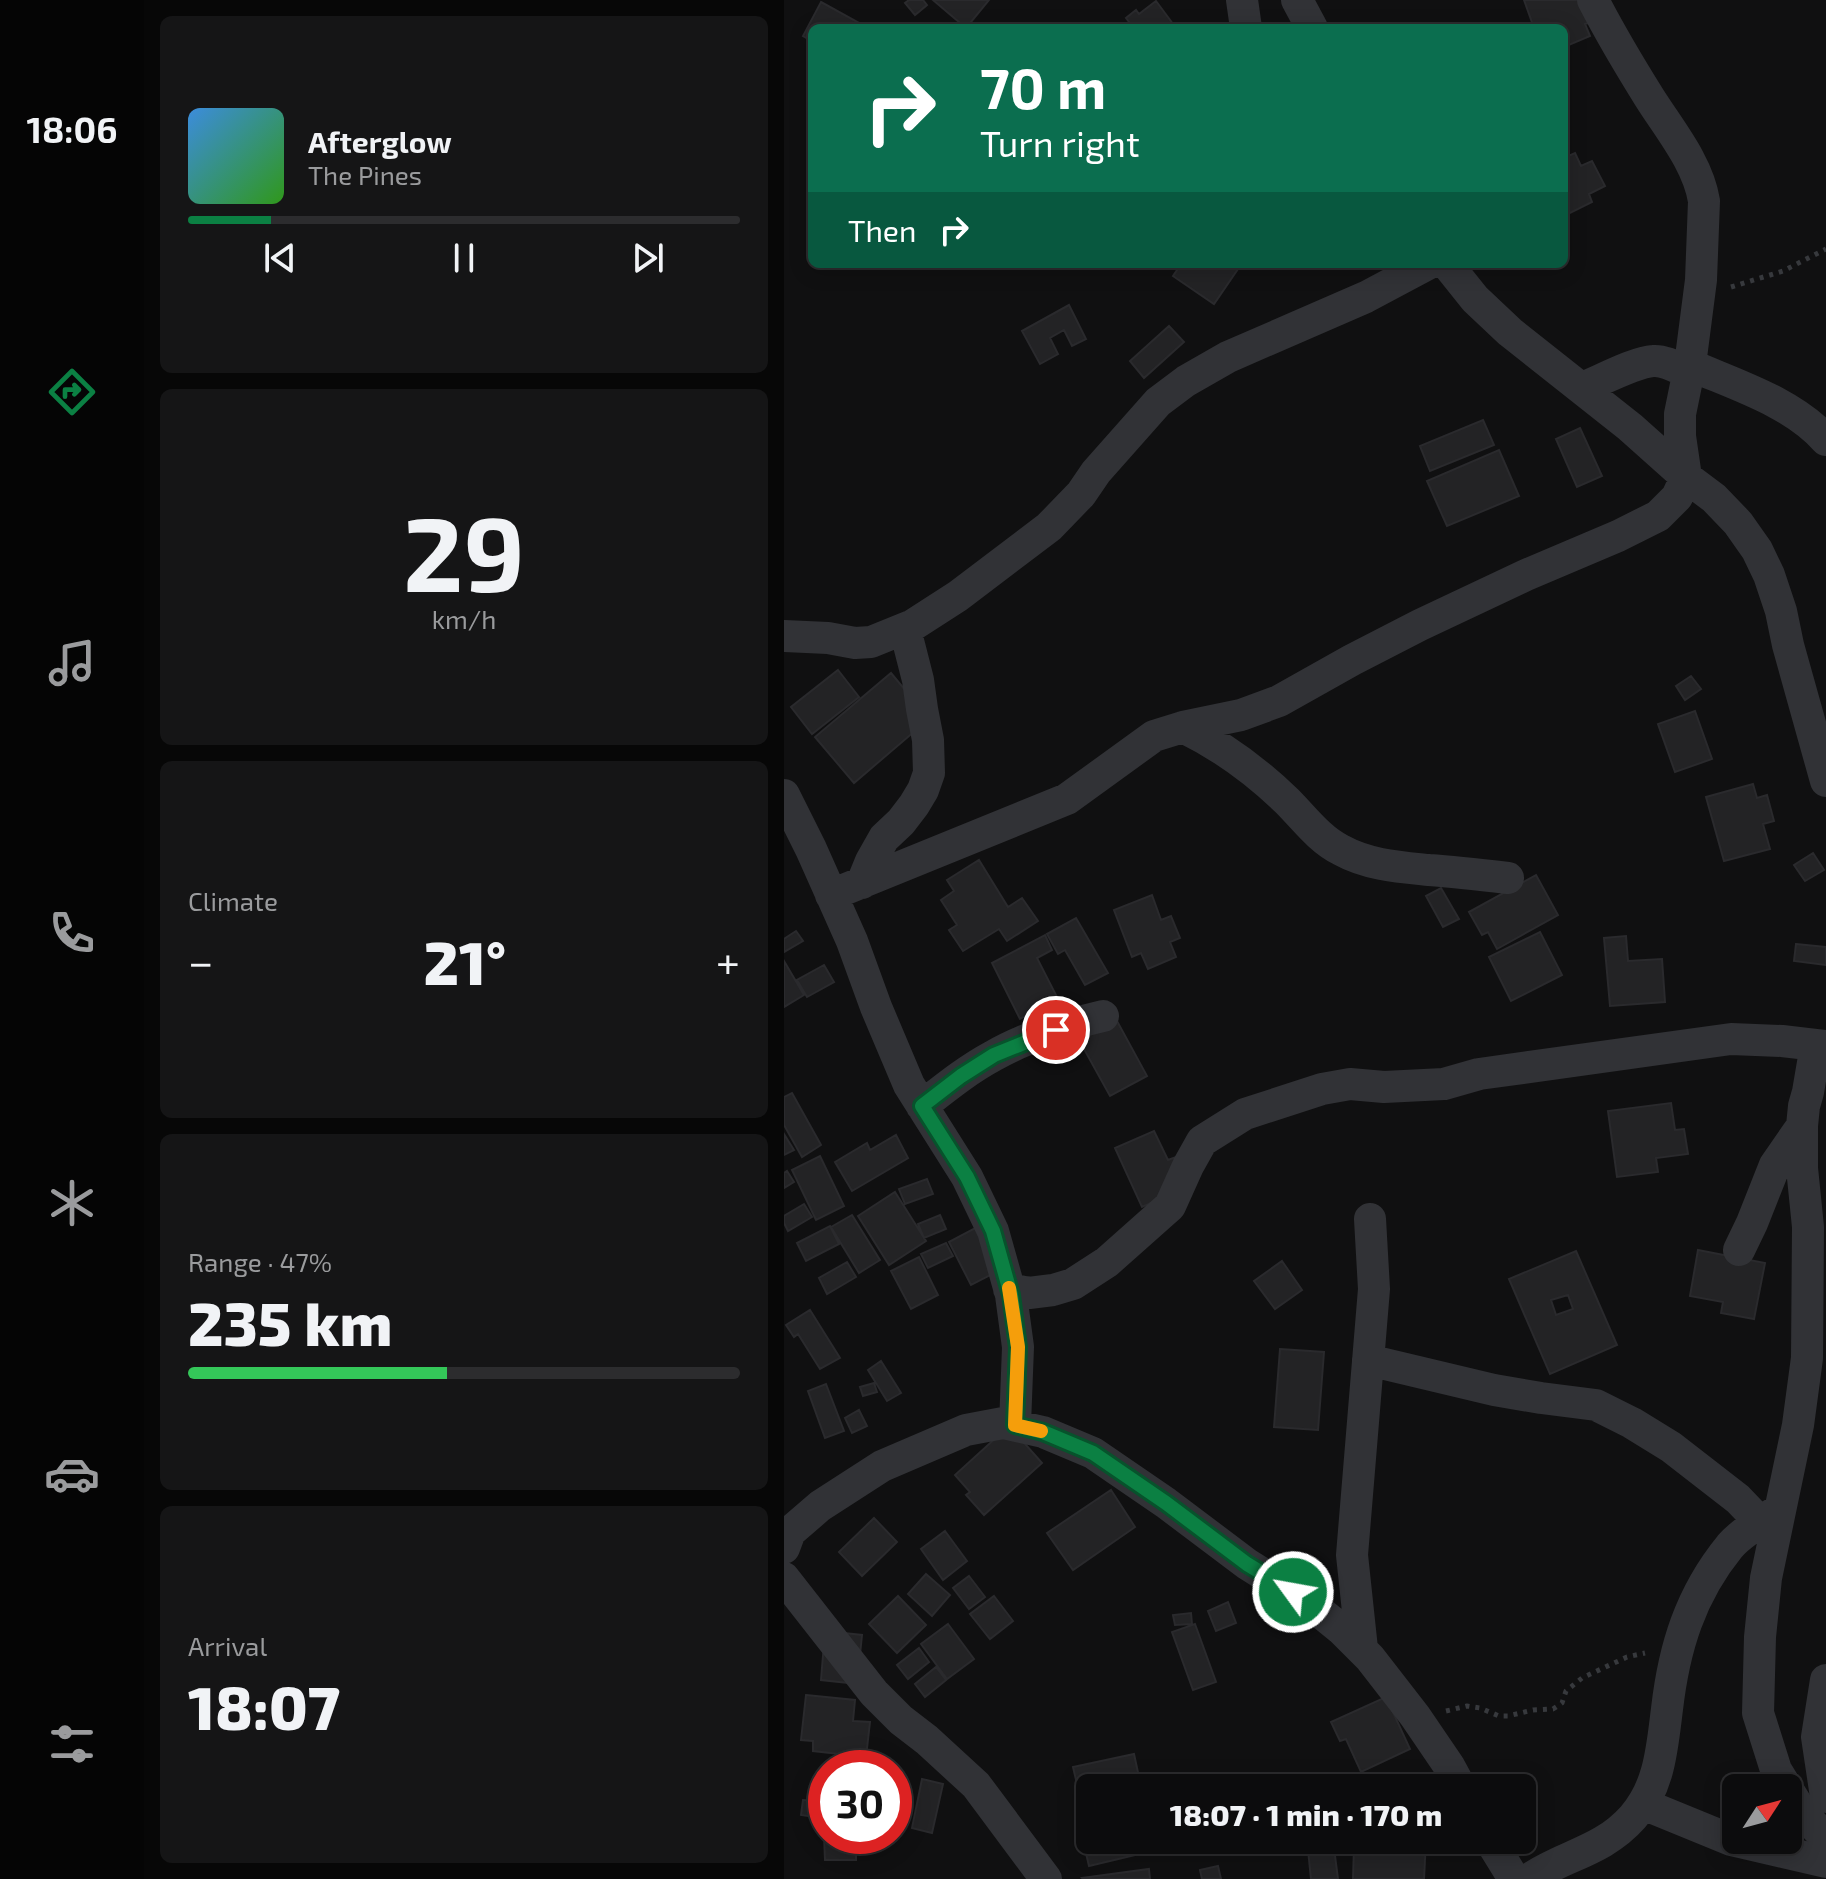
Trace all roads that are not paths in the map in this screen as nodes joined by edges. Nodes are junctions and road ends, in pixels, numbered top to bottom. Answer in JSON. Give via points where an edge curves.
{"nodes":[{"id":1,"x":1242,"y":0,"type":"edge"},
{"id":2,"x":1297,"y":0,"type":"edge"},
{"id":3,"x":1593,"y":0,"type":"edge"},
{"id":4,"x":1245,"y":24,"type":"edge"},
{"id":5,"x":1310,"y":24,"type":"edge"},
{"id":6,"x":1420,"y":268,"type":"edge"},
{"id":7,"x":1450,"y":268,"type":"edge"},
{"id":8,"x":1690,"y":369,"type":"junction"},
{"id":9,"x":1582,"y":388,"type":"junction"},
{"id":10,"x":1826,"y":440,"type":"edge"},
{"id":11,"x":1686,"y":477,"type":"junction"},
{"id":12,"x":905,"y":629,"type":"junction"},
{"id":13,"x":784,"y":636,"type":"edge"},
{"id":14,"x":1183,"y":727,"type":"junction"},
{"id":15,"x":1826,"y":781,"type":"edge"},
{"id":16,"x":784,"y":795,"type":"edge"},
{"id":17,"x":1508,"y":878,"type":"dead end"},
{"id":18,"x":862,"y":883,"type":"junction"},
{"id":19,"x":831,"y":895,"type":"junction"},
{"id":20,"x":1103,"y":1016,"type":"dead end"},
{"id":21,"x":1821,"y":1046,"type":"edge"},
{"id":22,"x":922,"y":1106,"type":"junction"},
{"id":23,"x":1802,"y":1126,"type":"junction"},
{"id":24,"x":1370,"y":1219,"type":"dead end"},
{"id":25,"x":1739,"y":1250,"type":"dead end"},
{"id":26,"x":1009,"y":1289,"type":"junction"},
{"id":27,"x":1368,"y":1360,"type":"junction"},
{"id":28,"x":1015,"y":1425,"type":"junction"},
{"id":29,"x":1770,"y":1516,"type":"junction"},
{"id":30,"x":786,"y":1536,"type":"edge"},
{"id":31,"x":784,"y":1578,"type":"edge"},
{"id":32,"x":1362,"y":1649,"type":"junction"},
{"id":33,"x":1826,"y":1680,"type":"edge"},
{"id":34,"x":1453,"y":1774,"type":"edge"},
{"id":35,"x":1779,"y":1774,"type":"edge"},
{"id":36,"x":1826,"y":1797,"type":"edge"},
{"id":37,"x":1643,"y":1804,"type":"junction"},
{"id":38,"x":1802,"y":1812,"type":"edge"},
{"id":39,"x":1826,"y":1838,"type":"edge"},
{"id":40,"x":1499,"y":1854,"type":"edge"},
{"id":41,"x":1826,"y":1862,"type":"edge"},
{"id":42,"x":1046,"y":1879,"type":"edge"},
{"id":43,"x":1514,"y":1879,"type":"edge"},
{"id":44,"x":1529,"y":1879,"type":"edge"}],
"edges":[{"from":1,"to":4,"type":"street"},
{"from":2,"to":5,"type":"street"},
{"from":3,"to":8,"type":"street","via":[[1702,190]]},
{"from":6,"to":12,"type":"street","via":[[1186,381],[1158,402],[1049,527]]},
{"from":7,"to":9,"type":"street","via":[[1498,321]]},
{"from":8,"to":9,"type":"street","via":[[1653,360]]},
{"from":8,"to":10,"type":"street","via":[[1786,409]]},
{"from":8,"to":11,"type":"street","via":[[1680,414]]},
{"from":9,"to":11,"type":"street"},
{"from":11,"to":14,"type":"street","via":[[1677,497],[1658,516],[1633,529],[1420,625],[1279,701]]},
{"from":11,"to":15,"type":"street","via":[[1738,523],[1769,575]]},
{"from":12,"to":13,"type":"street","via":[[855,643]]},
{"from":12,"to":18,"type":"street","via":[[918,680],[929,773],[914,805],[884,838]]},
{"from":14,"to":17,"type":"street","via":[[1249,767],[1328,843],[1361,860]]},
{"from":14,"to":18,"type":"street","via":[[1154,736],[1067,799]]},
{"from":16,"to":19,"type":"street"},
{"from":18,"to":19,"type":"street"},
{"from":19,"to":22,"type":"street"},
{"from":20,"to":22,"type":"street","via":[[994,1055]]},
{"from":21,"to":23,"type":"street"},
{"from":21,"to":26,"type":"street","via":[[1731,1039],[1479,1074],[1444,1084],[1322,1089],[1245,1114],[1202,1141],[1170,1206],[1107,1262],[1073,1284],[1029,1293]]},
{"from":22,"to":26,"type":"street","via":[[987,1218]]},
{"from":23,"to":25,"type":"street","via":[[1775,1165]]},
{"from":23,"to":29,"type":"street","via":[[1807,1358],[1798,1425]]},
{"from":24,"to":27,"type":"street","via":[[1374,1289]]},
{"from":26,"to":28,"type":"street","via":[[1018,1347]]},
{"from":27,"to":29,"type":"street","via":[[1494,1390],[1596,1405],[1671,1447],[1738,1499]]},
{"from":27,"to":32,"type":"street","via":[[1352,1555]]},
{"from":28,"to":30,"type":"street","via":[[966,1430],[882,1466],[820,1506]]},
{"from":28,"to":32,"type":"street","via":[[1093,1453],[1309,1603]]},
{"from":29,"to":35,"type":"street","via":[[1758,1713]]},
{"from":29,"to":37,"type":"street","via":[[1731,1544],[1697,1595],[1678,1647],[1660,1767]]},
{"from":31,"to":42,"type":"street","via":[[874,1693],[976,1785]]},
{"from":32,"to":34,"type":"street"},
{"from":33,"to":36,"type":"street","via":[[1817,1737]]},
{"from":37,"to":41,"type":"street","via":[[1731,1840]]},
{"from":37,"to":44,"type":"street","via":[[1609,1840]]},
{"from":38,"to":39,"type":"street"},
{"from":40,"to":43,"type":"street"}]}
